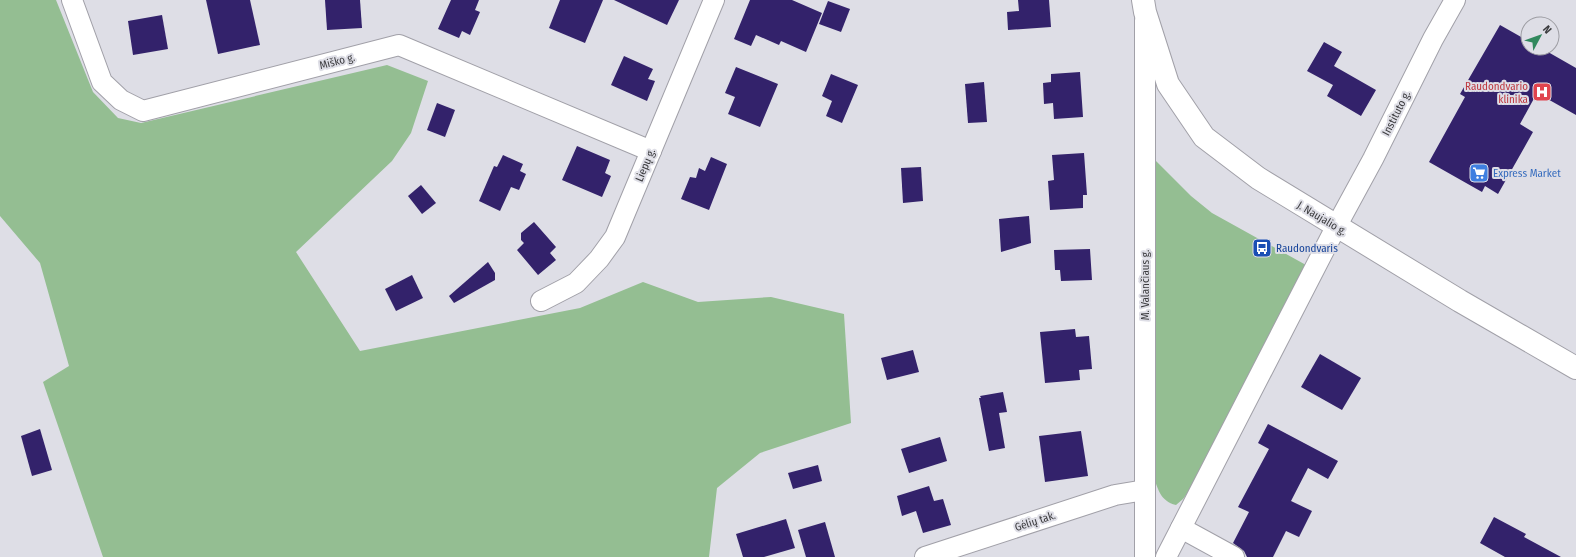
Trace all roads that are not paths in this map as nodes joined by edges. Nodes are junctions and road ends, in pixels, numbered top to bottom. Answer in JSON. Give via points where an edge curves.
{"nodes":[{"id":1,"x":72,"y":0,"type":"edge"},
{"id":2,"x":714,"y":0,"type":"edge"},
{"id":3,"x":1455,"y":0,"type":"edge"},
{"id":4,"x":1144,"y":6,"type":"edge"},
{"id":5,"x":651,"y":151,"type":"junction"},
{"id":6,"x":1336,"y":226,"type":"junction"},
{"id":7,"x":541,"y":302,"type":"dead end"},
{"id":8,"x":1576,"y":368,"type":"edge"},
{"id":9,"x":1145,"y":490,"type":"junction"},
{"id":10,"x":1181,"y":528,"type":"junction"},
{"id":11,"x":925,"y":557,"type":"edge"},
{"id":12,"x":1144,"y":557,"type":"edge"},
{"id":13,"x":1166,"y":557,"type":"edge"},
{"id":14,"x":1234,"y":557,"type":"edge"}],
"edges":[{"from":1,"to":5,"type":"street","name":"Miško g.","via":[[102,82],[121,100],[143,111],[400,45]]},
{"from":2,"to":5,"type":"street","name":"Liepų g."},
{"from":3,"to":6,"type":"street","name":"Instituto g."},
{"from":4,"to":6,"type":"main road","name":"J. Naujalio g.","via":[[1168,84],[1204,137],[1258,178]]},
{"from":4,"to":9,"type":"street","name":"M. Valančiaus g."},
{"from":5,"to":7,"type":"street","name":"Liepų g.","via":[[615,237],[600,259],[576,283]]},
{"from":6,"to":8,"type":"main road","name":"J. Naujalio g."},
{"from":6,"to":10,"type":"street","name":"Instituto g."},
{"from":9,"to":11,"type":"street","name":"Gėlių tak.","via":[[1115,495]]},
{"from":9,"to":12,"type":"street","name":"M. Valančiaus g."},
{"from":10,"to":13,"type":"street","name":"Instituto g."},
{"from":10,"to":14,"type":"street"}]}
